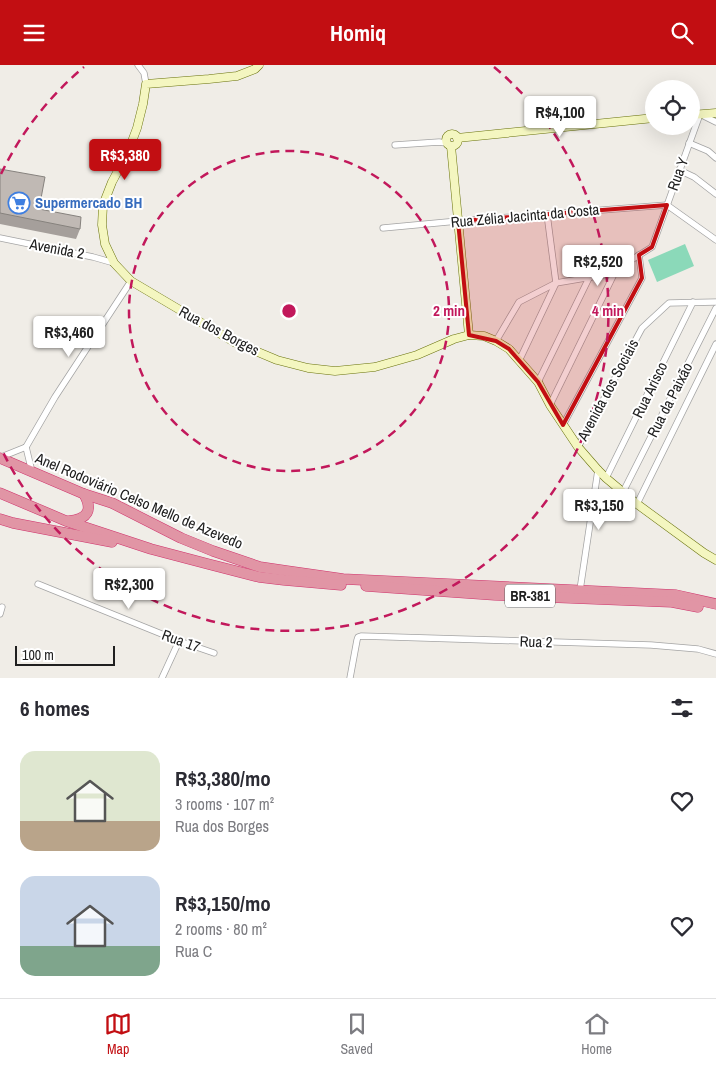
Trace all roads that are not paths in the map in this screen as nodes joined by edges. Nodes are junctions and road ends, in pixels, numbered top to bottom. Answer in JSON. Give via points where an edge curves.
{"nodes":[{"id":1,"x":138,"y":65,"type":"edge"},
{"id":2,"x":259,"y":65,"type":"edge"},
{"id":3,"x":146,"y":83,"type":"junction"},
{"id":4,"x":716,"y":113,"type":"edge"},
{"id":5,"x":700,"y":115,"type":"edge"},
{"id":6,"x":700,"y":117,"type":"edge"},
{"id":7,"x":645,"y":119,"type":"edge"},
{"id":8,"x":716,"y":122,"type":"edge"},
{"id":9,"x":691,"y":135,"type":"edge"},
{"id":10,"x":452,"y":143,"type":"junction"},
{"id":11,"x":689,"y":143,"type":"junction"},
{"id":12,"x":395,"y":145,"type":"dead end"},
{"id":13,"x":716,"y":158,"type":"edge"},
{"id":14,"x":679,"y":170,"type":"junction"},
{"id":15,"x":716,"y":194,"type":"edge"},
{"id":16,"x":667,"y":205,"type":"junction"},
{"id":17,"x":546,"y":213,"type":"junction"},
{"id":18,"x":458,"y":221,"type":"junction"},
{"id":19,"x":383,"y":228,"type":"dead end"},
{"id":20,"x":0,"y":238,"type":"edge"},
{"id":21,"x":716,"y":240,"type":"edge"},
{"id":22,"x":639,"y":255,"type":"junction"},
{"id":23,"x":114,"y":263,"type":"junction"},
{"id":24,"x":616,"y":269,"type":"junction"},
{"id":25,"x":589,"y":278,"type":"junction"},
{"id":26,"x":131,"y":281,"type":"junction"},
{"id":27,"x":556,"y":283,"type":"junction"},
{"id":28,"x":693,"y":302,"type":"junction"},
{"id":29,"x":716,"y":302,"type":"edge"},
{"id":30,"x":716,"y":309,"type":"edge"},
{"id":31,"x":469,"y":335,"type":"junction"},
{"id":32,"x":496,"y":341,"type":"junction"},
{"id":33,"x":716,"y":344,"type":"edge"},
{"id":34,"x":519,"y":361,"type":"junction"},
{"id":35,"x":538,"y":382,"type":"junction"},
{"id":36,"x":550,"y":405,"type":"junction"},
{"id":37,"x":563,"y":425,"type":"junction"},
{"id":38,"x":26,"y":447,"type":"junction"},
{"id":39,"x":578,"y":447,"type":"junction"},
{"id":40,"x":0,"y":458,"type":"edge"},
{"id":41,"x":598,"y":470,"type":"junction"},
{"id":42,"x":32,"y":472,"type":"junction"},
{"id":43,"x":606,"y":478,"type":"junction"},
{"id":44,"x":623,"y":492,"type":"junction"},
{"id":45,"x":0,"y":493,"type":"edge"},
{"id":46,"x":84,"y":494,"type":"junction"},
{"id":47,"x":637,"y":504,"type":"junction"},
{"id":48,"x":0,"y":519,"type":"edge"},
{"id":49,"x":66,"y":521,"type":"junction"},
{"id":50,"x":150,"y":549,"type":"junction"},
{"id":51,"x":716,"y":560,"type":"edge"},
{"id":52,"x":38,"y":584,"type":"dead end"},
{"id":53,"x":580,"y":590,"type":"junction"},
{"id":54,"x":716,"y":604,"type":"edge"},
{"id":55,"x":716,"y":611,"type":"edge"},
{"id":56,"x":179,"y":641,"type":"junction"},
{"id":57,"x":214,"y":653,"type":"dead end"},
{"id":58,"x":716,"y":654,"type":"edge"},
{"id":59,"x":162,"y":678,"type":"edge"},
{"id":60,"x":350,"y":678,"type":"edge"}],
"edges":[{"from":1,"to":3,"type":"street"},
{"from":2,"to":3,"type":"street","via":[[237,76]]},
{"from":3,"to":23,"type":"street","name":"Rua dos Borges","via":[[138,128],[103,205],[105,244]]},
{"from":4,"to":5,"type":"street"},
{"from":6,"to":8,"type":"street"},
{"from":7,"to":10,"type":"street"},
{"from":9,"to":11,"type":"street","name":"Rua Y"},
{"from":10,"to":12,"type":"street"},
{"from":10,"to":18,"type":"street"},
{"from":11,"to":13,"type":"street"},
{"from":11,"to":14,"type":"street","name":"Rua Y"},
{"from":14,"to":15,"type":"street"},
{"from":14,"to":16,"type":"street","name":"Rua Y"},
{"from":16,"to":17,"type":"street","name":"Rua Zélia Jacinta da Costa"},
{"from":16,"to":21,"type":"street"},
{"from":16,"to":22,"type":"street","name":"Rua Y","via":[[652,247]]},
{"from":17,"to":18,"type":"street","name":"Rua Zélia Jacinta da Costa"},
{"from":17,"to":27,"type":"street"},
{"from":18,"to":19,"type":"street","name":"Rua Zélia Jacinta da Costa"},
{"from":18,"to":31,"type":"street"},
{"from":20,"to":23,"type":"street","name":"Avenida 2"},
{"from":22,"to":24,"type":"street","name":"Rua Y"},
{"from":22,"to":37,"type":"street","via":[[642,278]]},
{"from":23,"to":26,"type":"street","name":"Rua dos Borges"},
{"from":24,"to":25,"type":"street","name":"Rua Y","via":[[609,274]]},
{"from":24,"to":36,"type":"street"},
{"from":25,"to":27,"type":"street","name":"Rua Y"},
{"from":25,"to":35,"type":"street"},
{"from":26,"to":31,"type":"street","name":"Rua dos Borges","via":[[234,342],[277,360],[308,368],[335,371],[375,367]]},
{"from":26,"to":38,"type":"street"},
{"from":27,"to":32,"type":"street","name":"Rua Y","via":[[519,302]]},
{"from":27,"to":34,"type":"street"},
{"from":28,"to":29,"type":"street","name":"Avenida dos Sociais"},
{"from":28,"to":39,"type":"street","name":"Avenida dos Sociais","via":[[669,303],[642,327]]},
{"from":28,"to":43,"type":"street","name":"Rua Arisco"},
{"from":30,"to":44,"type":"street","name":"Rua da Paixão"},
{"from":31,"to":32,"type":"street","name":"Rua dos Borges"},
{"from":32,"to":34,"type":"street","name":"Rua dos Borges"},
{"from":33,"to":47,"type":"street"},
{"from":34,"to":35,"type":"street","name":"Rua dos Borges"},
{"from":35,"to":36,"type":"street","name":"Rua dos Borges"},
{"from":36,"to":37,"type":"street","name":"Rua dos Borges"},
{"from":37,"to":39,"type":"street","name":"Rua dos Borges"},
{"from":38,"to":40,"type":"street"},
{"from":38,"to":42,"type":"street"},
{"from":39,"to":41,"type":"street","name":"Rua dos Borges"},
{"from":40,"to":42,"type":"highway","name":"Anel Rodoviário Celso Mello de Azevedo","number":"BR-381"},
{"from":41,"to":43,"type":"street","name":"Rua dos Borges"},
{"from":41,"to":53,"type":"street"},
{"from":42,"to":46,"type":"highway","name":"Anel Rodoviário Celso Mello de Azevedo","number":"BR-381"},
{"from":43,"to":44,"type":"street","name":"Rua dos Borges"},
{"from":44,"to":47,"type":"street","name":"Rua dos Borges"},
{"from":45,"to":49,"type":"highway","name":"Anel Rodoviário Celso Mello de Azevedo","number":"BR-381"},
{"from":46,"to":49,"type":"highway","via":[[89,503],[85,517]]},
{"from":46,"to":53,"type":"highway","name":"Anel Rodoviário Celso Mello de Azevedo","number":"BR-381","via":[[112,503],[181,538],[260,567],[343,579]]},
{"from":47,"to":51,"type":"street","name":"Rua dos Borges"},
{"from":48,"to":50,"type":"highway"},
{"from":49,"to":50,"type":"highway","name":"Anel Rodoviário Celso Mello de Azevedo","number":"BR-381"},
{"from":50,"to":55,"type":"highway","name":"Anel Rodoviário Celso Mello de Azevedo","number":"BR-381","via":[[250,575],[284,580],[495,595],[672,602]]},
{"from":52,"to":56,"type":"street","name":"Rua 17"},
{"from":53,"to":54,"type":"highway","name":"Anel Rodoviário Celso Mello de Azevedo","number":"BR-381","via":[[676,595]]},
{"from":56,"to":57,"type":"street","name":"Rua 17"},
{"from":56,"to":59,"type":"street"},
{"from":58,"to":60,"type":"street","name":"Rua 2","via":[[651,645],[361,636],[357,640]]}]}
